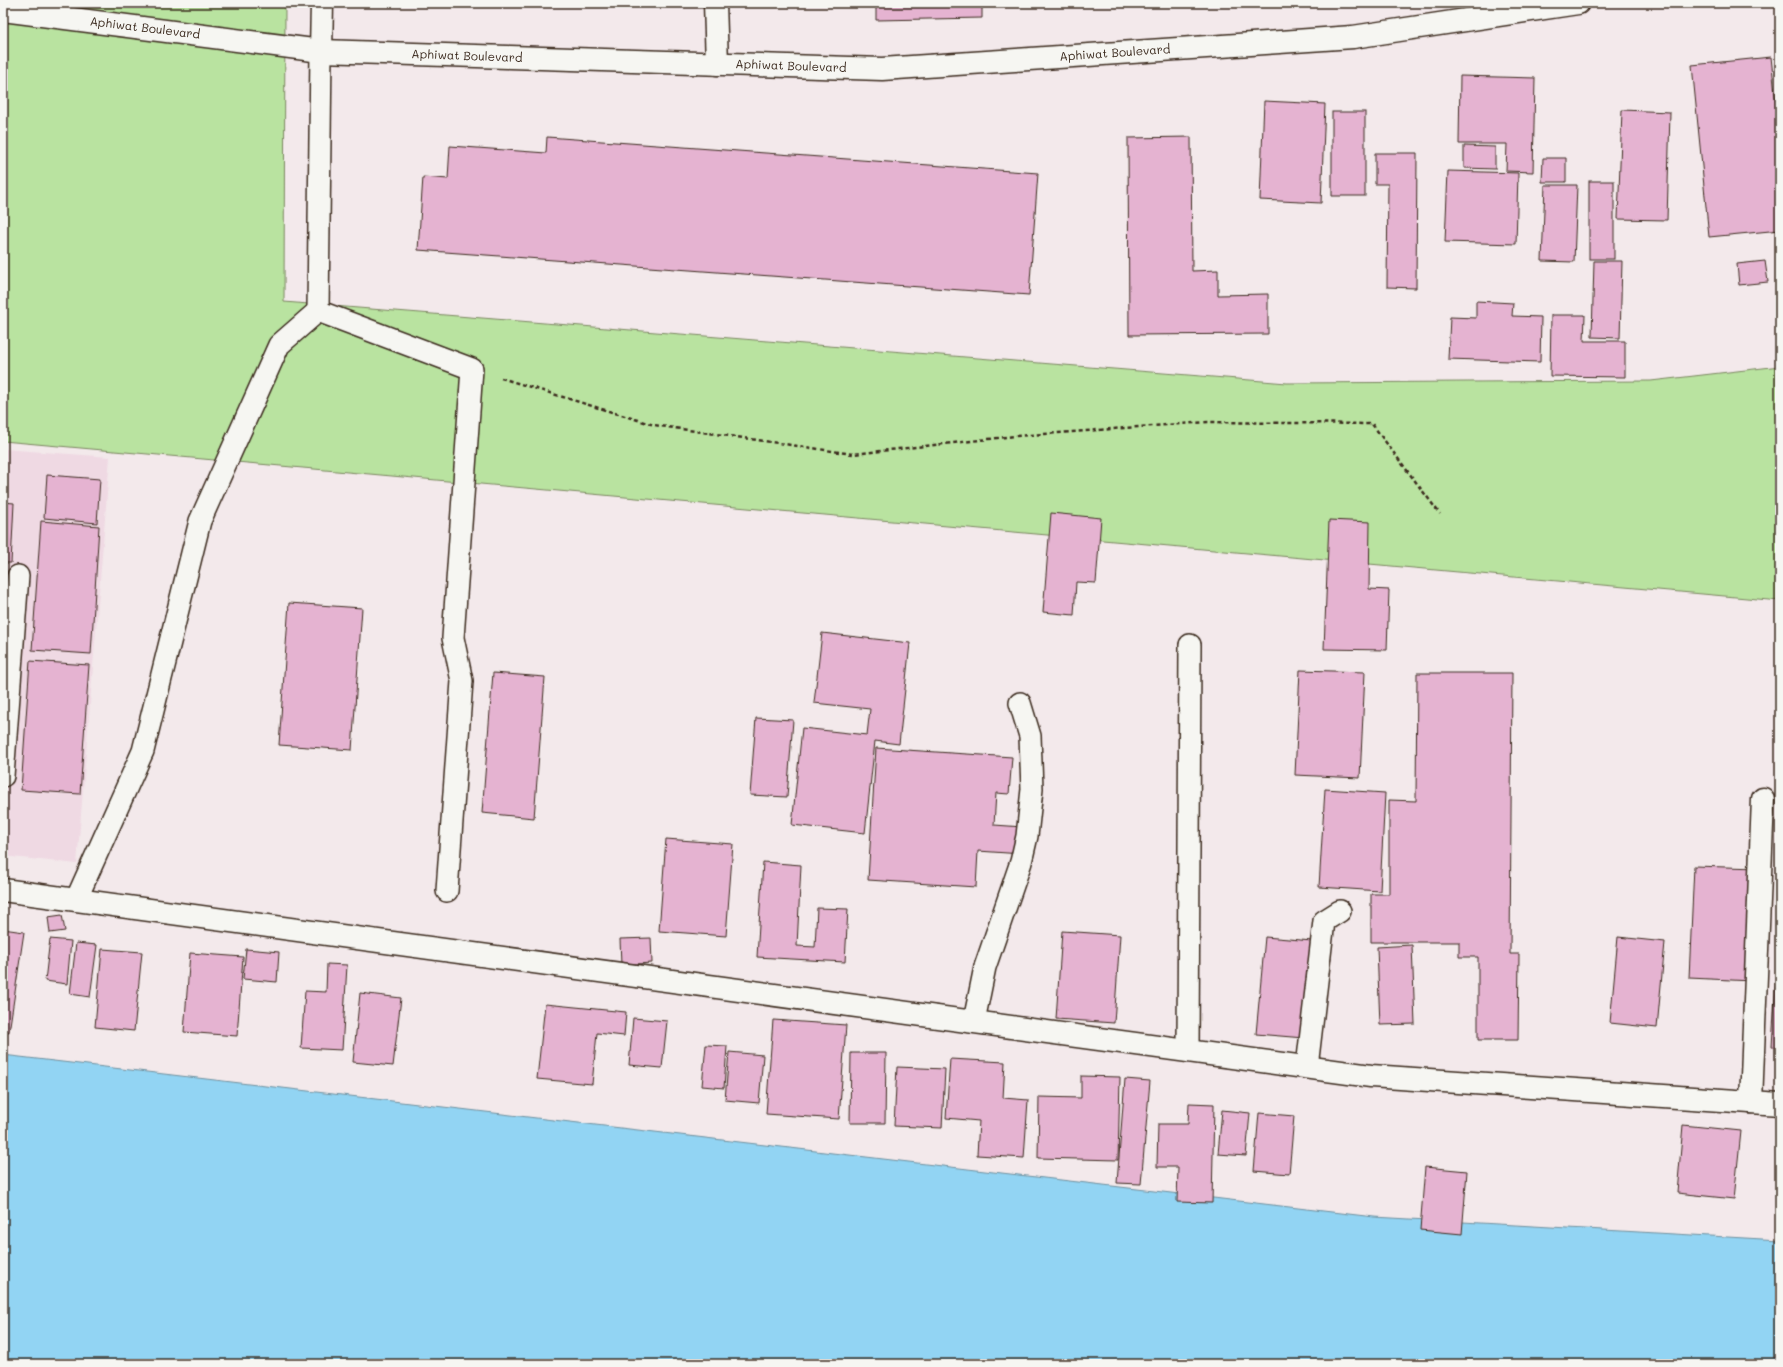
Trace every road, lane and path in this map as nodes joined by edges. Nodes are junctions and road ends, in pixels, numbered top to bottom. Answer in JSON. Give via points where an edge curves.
{"nodes":[{"id":1,"x":322,"y":3,"type":"edge"},
{"id":2,"x":715,"y":3,"type":"edge"},
{"id":3,"x":1578,"y":3,"type":"edge"},
{"id":4,"x":3,"y":10,"type":"edge"},
{"id":5,"x":321,"y":51,"type":"junction"},
{"id":6,"x":717,"y":64,"type":"junction"},
{"id":7,"x":318,"y":311,"type":"junction"},
{"id":8,"x":472,"y":369,"type":"junction"},
{"id":9,"x":1440,"y":514,"type":"dead end"},
{"id":10,"x":18,"y":576,"type":"dead end"},
{"id":11,"x":1190,"y":645,"type":"dead end"},
{"id":12,"x":1020,"y":703,"type":"dead end"},
{"id":13,"x":3,"y":776,"type":"edge"},
{"id":14,"x":1763,"y":799,"type":"dead end"},
{"id":15,"x":3,"y":890,"type":"edge"},
{"id":16,"x":447,"y":891,"type":"dead end"},
{"id":17,"x":76,"y":900,"type":"junction"},
{"id":18,"x":1340,"y":911,"type":"dead end"},
{"id":19,"x":974,"y":1021,"type":"junction"},
{"id":20,"x":1188,"y":1051,"type":"junction"},
{"id":21,"x":1307,"y":1067,"type":"junction"},
{"id":22,"x":1751,"y":1102,"type":"junction"},
{"id":23,"x":1780,"y":1104,"type":"edge"}],
"edges":[{"from":1,"to":5,"type":"street"},
{"from":2,"to":6,"type":"street"},
{"from":3,"to":6,"type":"street","name":"Aphiwat Boulevard","via":[[1353,37],[882,69]]},
{"from":4,"to":5,"type":"street","name":"Aphiwat Boulevard"},
{"from":5,"to":6,"type":"street","name":"Aphiwat Boulevard"},
{"from":5,"to":7,"type":"lane"},
{"from":7,"to":8,"type":"lane"},
{"from":7,"to":17,"type":"lane","via":[[279,345],[200,521],[143,751]]},
{"from":8,"to":9,"type":"path","via":[[654,425],[852,454],[1016,436],[1208,422],[1372,424]]},
{"from":8,"to":16,"type":"lane","via":[[453,638],[462,681]]},
{"from":10,"to":13,"type":"lane"},
{"from":11,"to":20,"type":"lane"},
{"from":12,"to":19,"type":"lane","via":[[1030,736],[1032,789],[1027,836],[1022,862],[985,967]]},
{"from":14,"to":22,"type":"street"},
{"from":15,"to":17,"type":"street"},
{"from":17,"to":19,"type":"street"},
{"from":18,"to":21,"type":"lane","via":[[1324,921]]},
{"from":19,"to":20,"type":"street"},
{"from":20,"to":21,"type":"street"},
{"from":21,"to":22,"type":"street","via":[[1371,1076]]},
{"from":22,"to":23,"type":"street"}]}
